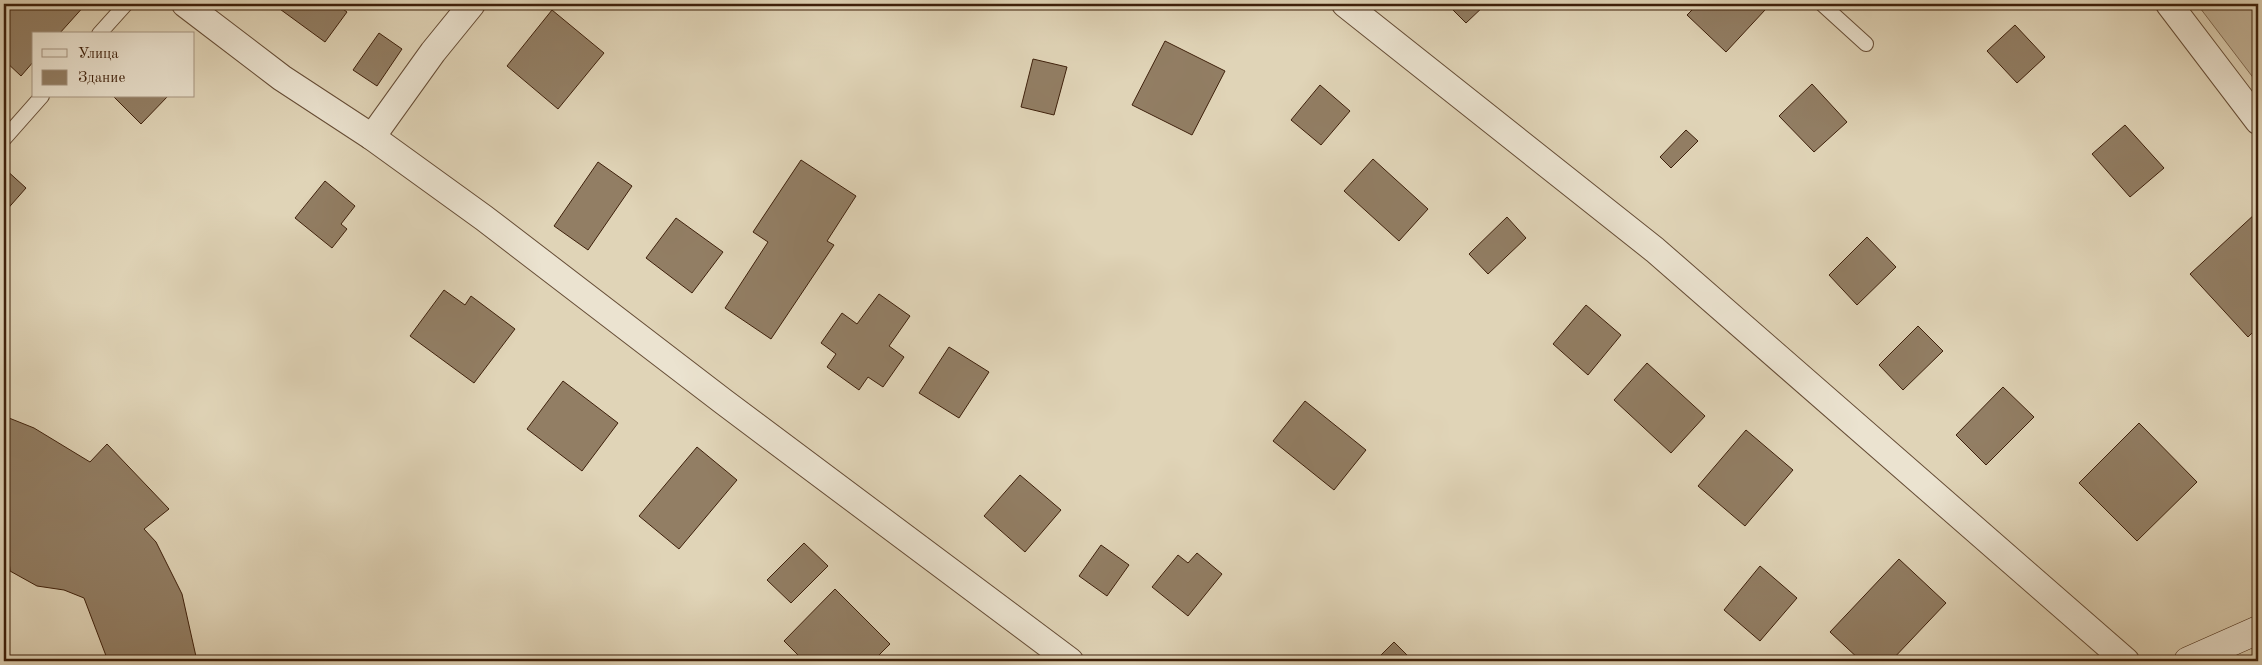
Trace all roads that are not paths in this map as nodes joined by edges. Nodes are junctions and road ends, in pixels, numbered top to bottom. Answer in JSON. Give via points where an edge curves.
{"nodes":[{"id":1,"x":126,"y":4,"type":"edge"},
{"id":2,"x":185,"y":4,"type":"edge"},
{"id":3,"x":472,"y":4,"type":"edge"},
{"id":4,"x":1345,"y":4,"type":"edge"},
{"id":5,"x":1822,"y":4,"type":"edge"},
{"id":6,"x":2169,"y":4,"type":"edge"},
{"id":7,"x":101,"y":32,"type":"edge"},
{"id":8,"x":1866,"y":44,"type":"dead end"},
{"id":9,"x":40,"y":98,"type":"edge"},
{"id":10,"x":2258,"y":121,"type":"edge"},
{"id":11,"x":372,"y":137,"type":"junction"},
{"id":12,"x":4,"y":139,"type":"edge"},
{"id":13,"x":2258,"y":630,"type":"edge"},
{"id":14,"x":1070,"y":661,"type":"edge"},
{"id":15,"x":2126,"y":661,"type":"edge"},
{"id":16,"x":2188,"y":661,"type":"edge"}],
"edges":[{"from":1,"to":7,"type":"lane"},
{"from":2,"to":11,"type":"street","via":[[282,78]]},
{"from":3,"to":11,"type":"street"},
{"from":4,"to":15,"type":"street","via":[[1655,250]]},
{"from":5,"to":8,"type":"lane"},
{"from":6,"to":10,"type":"street"},
{"from":9,"to":12,"type":"lane"},
{"from":11,"to":14,"type":"street"},
{"from":13,"to":16,"type":"street"}]}
